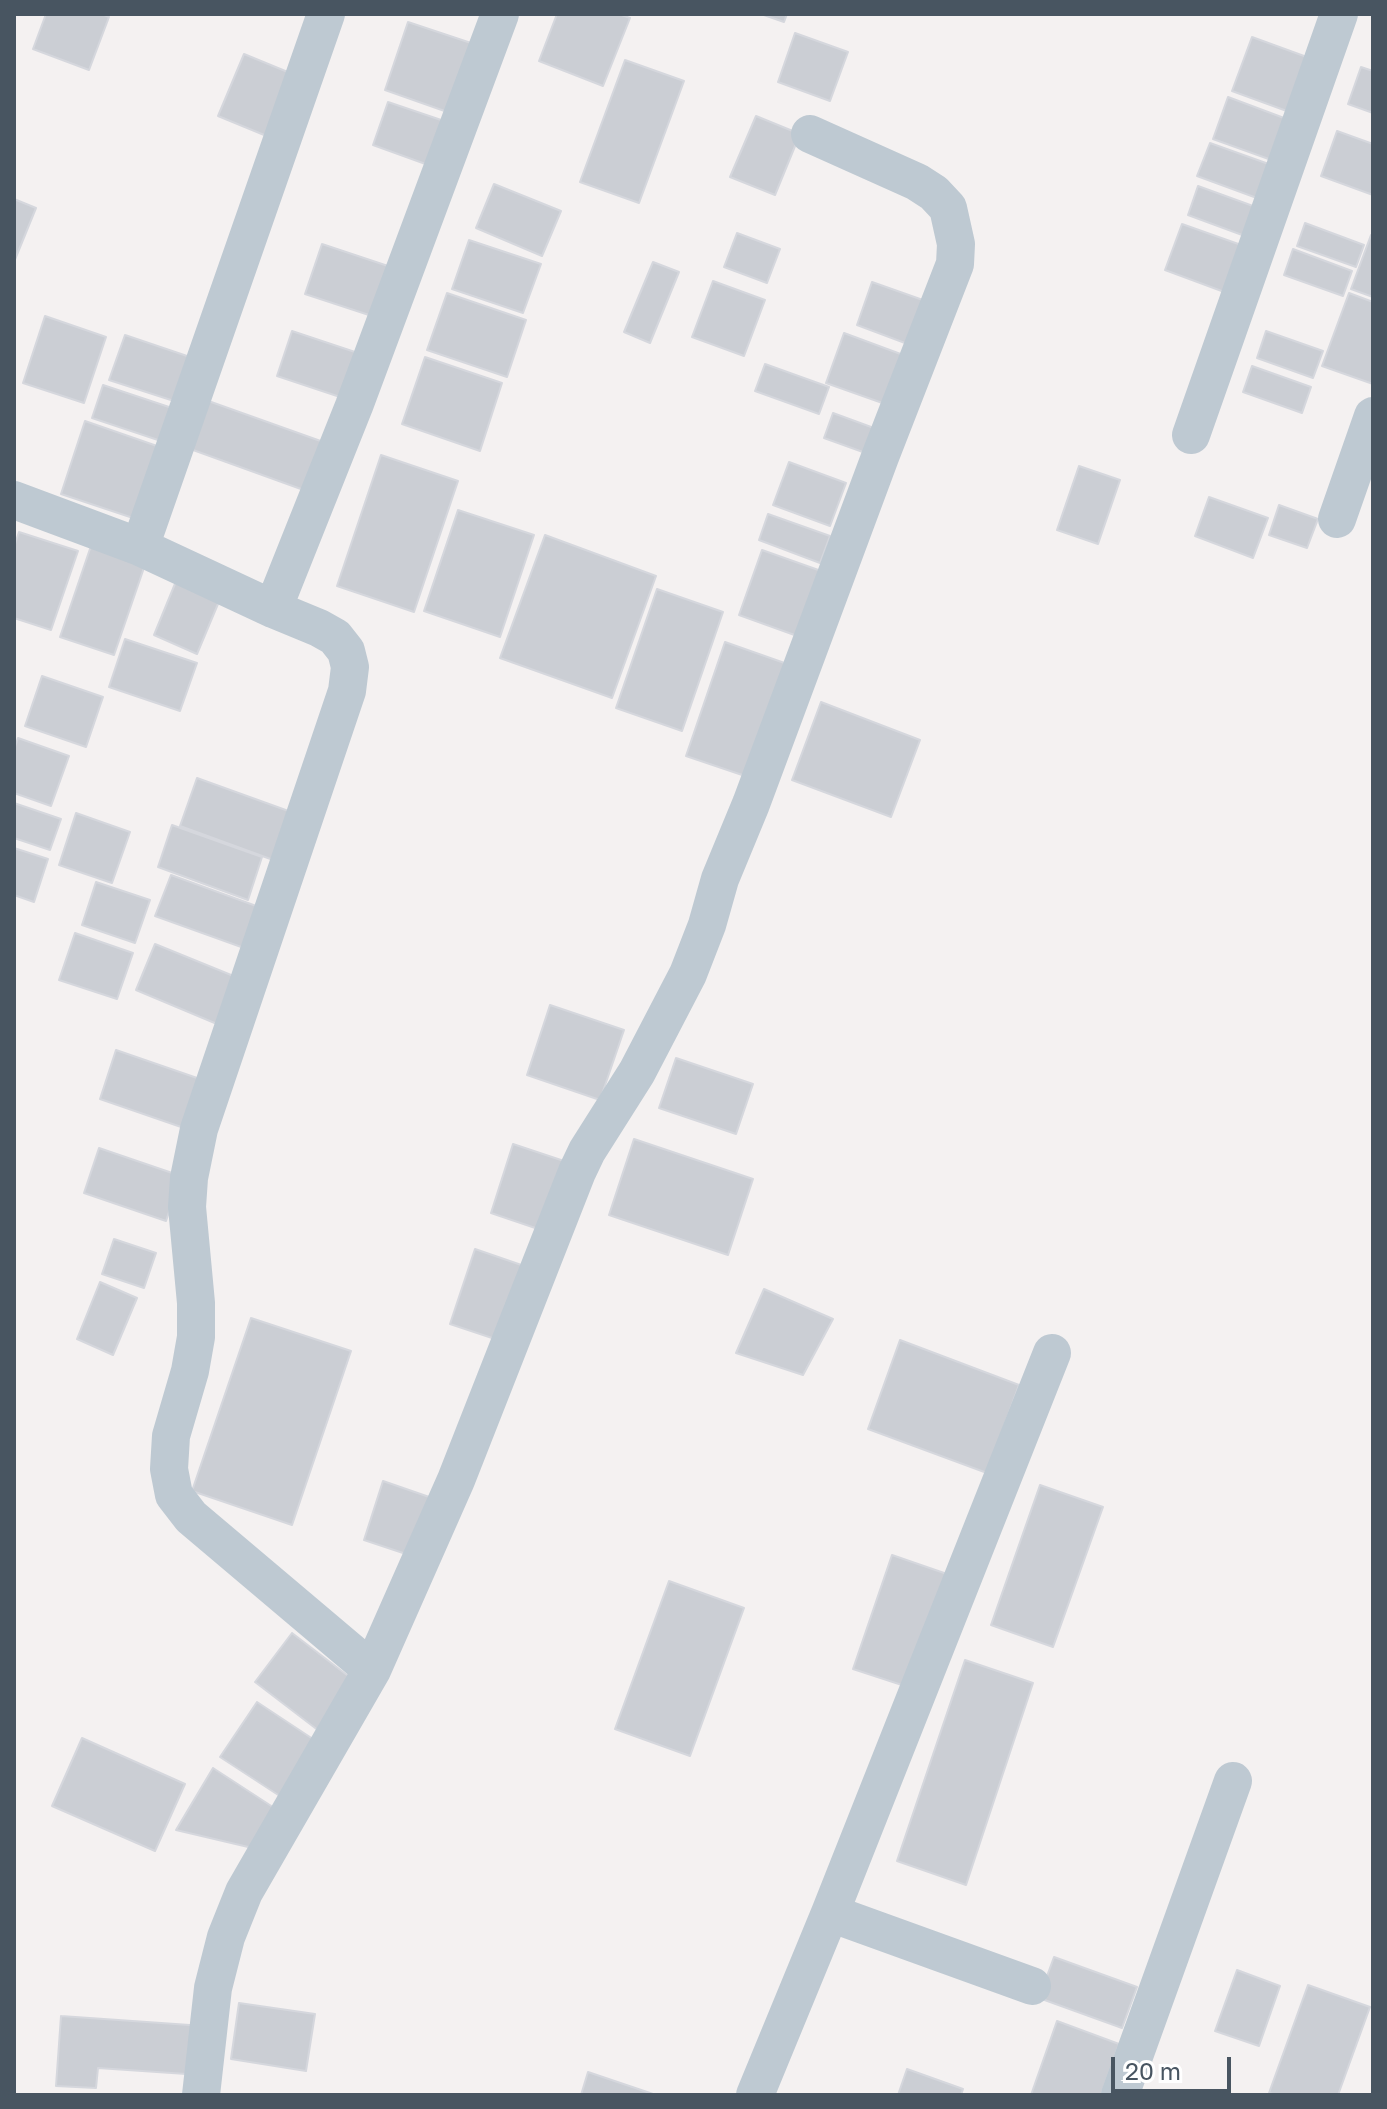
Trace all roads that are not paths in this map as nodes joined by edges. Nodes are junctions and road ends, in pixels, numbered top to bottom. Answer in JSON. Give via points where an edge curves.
{"nodes":[{"id":1,"x":326,"y":14,"type":"edge"},
{"id":2,"x":500,"y":14,"type":"edge"},
{"id":3,"x":1339,"y":14,"type":"edge"},
{"id":4,"x":810,"y":134,"type":"dead end"},
{"id":5,"x":1373,"y":416,"type":"edge"},
{"id":6,"x":1191,"y":435,"type":"dead end"},
{"id":7,"x":14,"y":500,"type":"edge"},
{"id":8,"x":1337,"y":519,"type":"dead end"},
{"id":9,"x":140,"y":547,"type":"junction"},
{"id":10,"x":273,"y":609,"type":"junction"},
{"id":11,"x":1052,"y":1353,"type":"dead end"},
{"id":12,"x":372,"y":1670,"type":"junction"},
{"id":13,"x":1233,"y":1781,"type":"dead end"},
{"id":14,"x":830,"y":1913,"type":"junction"},
{"id":15,"x":1032,"y":1986,"type":"dead end"},
{"id":16,"x":201,"y":2095,"type":"edge"},
{"id":17,"x":755,"y":2095,"type":"edge"},
{"id":18,"x":1120,"y":2095,"type":"edge"}],
"edges":[{"from":1,"to":9,"type":"street"},
{"from":2,"to":10,"type":"street"},
{"from":3,"to":6,"type":"street"},
{"from":4,"to":12,"type":"street","via":[[934,193],[948,208],[955,264],[688,974],[577,1172],[456,1480]]},
{"from":5,"to":8,"type":"street"},
{"from":7,"to":9,"type":"street"},
{"from":9,"to":10,"type":"street"},
{"from":10,"to":12,"type":"street","via":[[335,637],[350,667],[347,691],[199,1129],[187,1207],[196,1337],[171,1436],[169,1469],[174,1495],[191,1517]]},
{"from":11,"to":14,"type":"street"},
{"from":12,"to":16,"type":"street","via":[[244,1892],[213,1988]]},
{"from":13,"to":18,"type":"street"},
{"from":14,"to":15,"type":"street"},
{"from":14,"to":17,"type":"street"}]}
